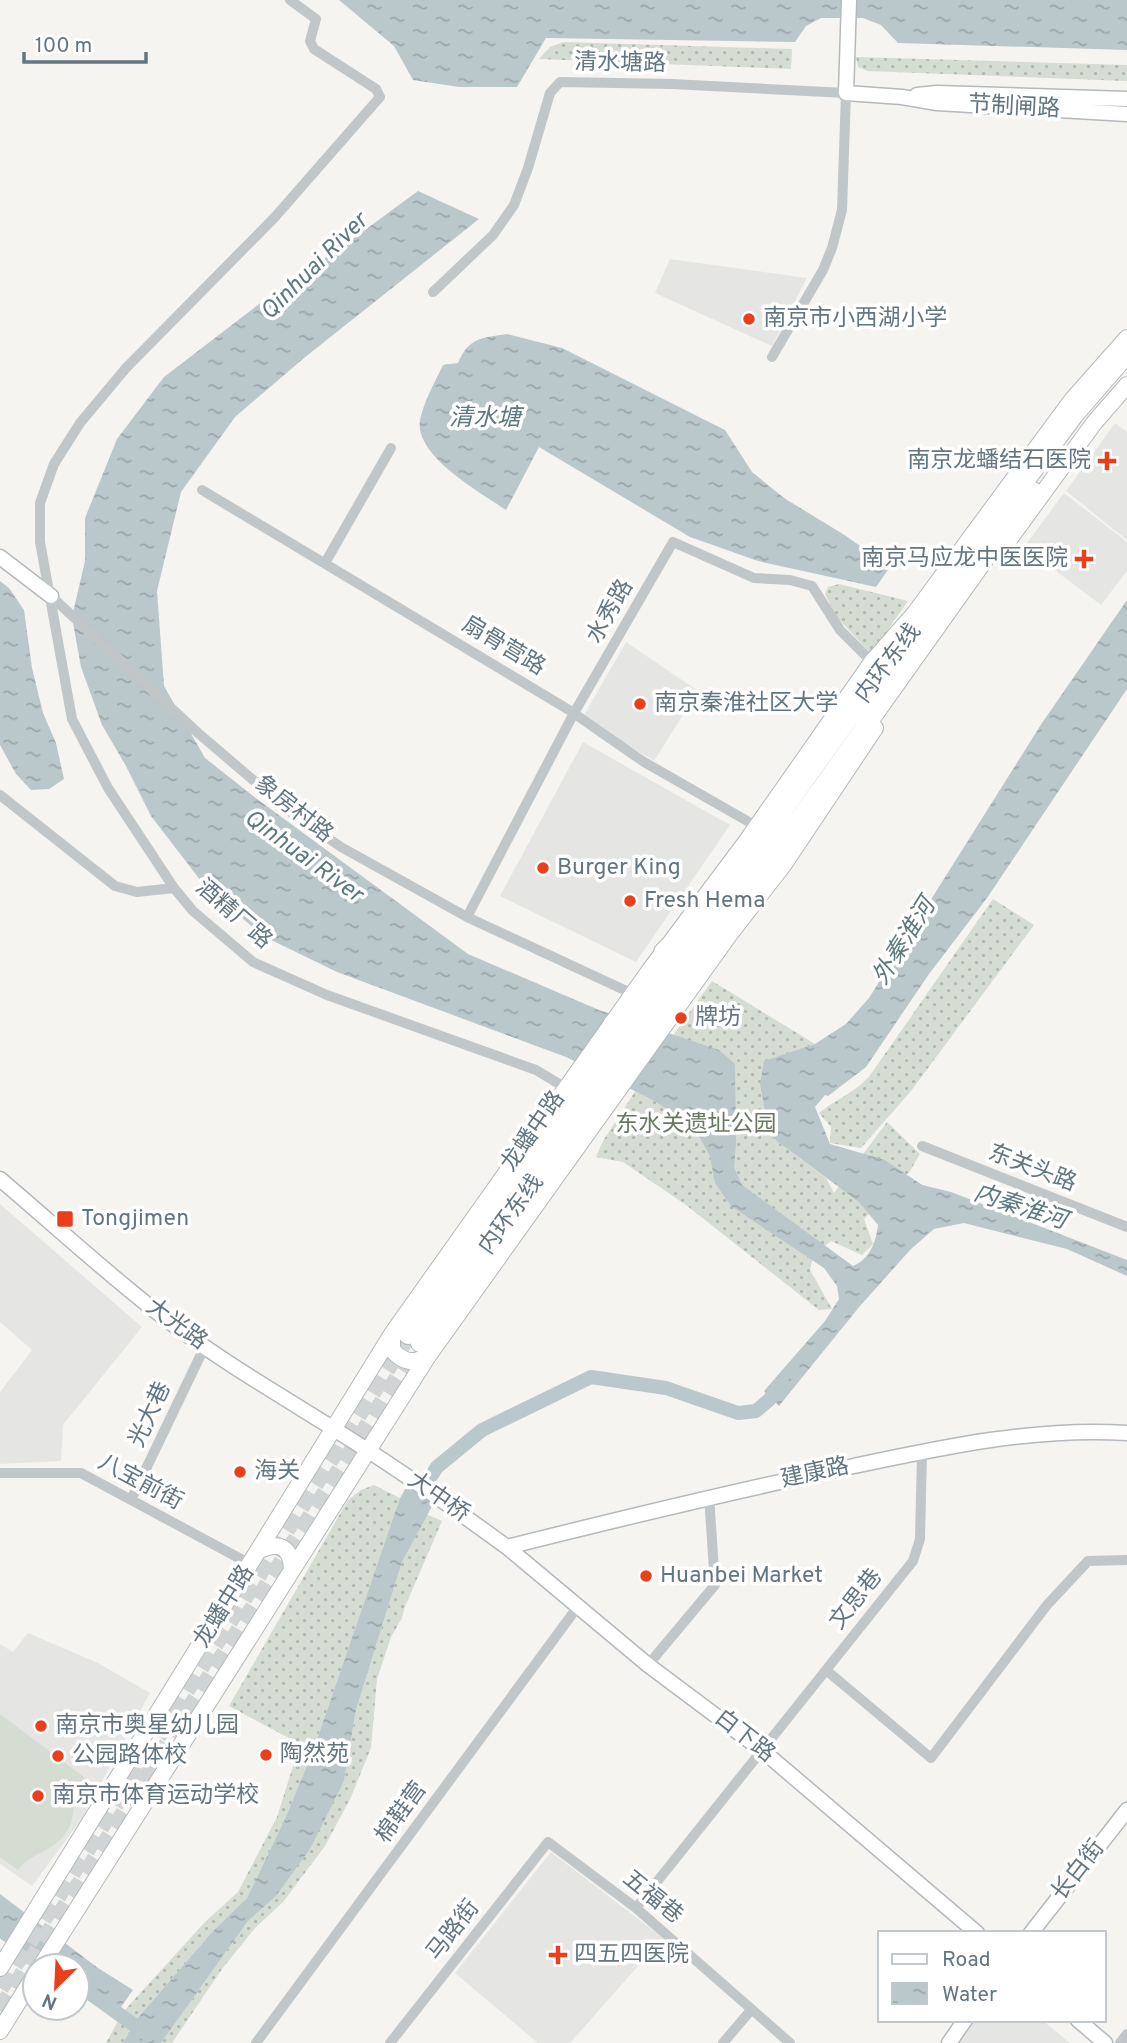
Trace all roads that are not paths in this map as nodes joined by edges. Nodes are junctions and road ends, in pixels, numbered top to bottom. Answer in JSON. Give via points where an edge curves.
{"nodes":[{"id":1,"x":289,"y":0,"type":"edge"},
{"id":2,"x":849,"y":0,"type":"edge"},
{"id":3,"x":846,"y":93,"type":"junction"},
{"id":4,"x":902,"y":97,"type":"junction"},
{"id":5,"x":1127,"y":99,"type":"edge"},
{"id":6,"x":1127,"y":114,"type":"edge"},
{"id":7,"x":433,"y":292,"type":"dead end"},
{"id":8,"x":1127,"y":338,"type":"edge"},
{"id":9,"x":1127,"y":354,"type":"edge"},
{"id":10,"x":772,"y":357,"type":"dead end"},
{"id":11,"x":1127,"y":369,"type":"edge"},
{"id":12,"x":1127,"y":385,"type":"edge"},
{"id":13,"x":391,"y":448,"type":"dead end"},
{"id":14,"x":202,"y":490,"type":"dead end"},
{"id":15,"x":0,"y":557,"type":"edge"},
{"id":16,"x":324,"y":563,"type":"junction"},
{"id":17,"x":51,"y":596,"type":"junction"},
{"id":18,"x":872,"y":662,"type":"junction"},
{"id":19,"x":574,"y":713,"type":"junction"},
{"id":20,"x":0,"y":795,"type":"edge"},
{"id":21,"x":756,"y":827,"type":"junction"},
{"id":22,"x":174,"y":888,"type":"junction"},
{"id":23,"x":725,"y":904,"type":"junction"},
{"id":24,"x":467,"y":917,"type":"junction"},
{"id":25,"x":663,"y":952,"type":"junction"},
{"id":26,"x":698,"y":978,"type":"junction"},
{"id":27,"x":633,"y":994,"type":"junction"},
{"id":28,"x":637,"y":1019,"type":"junction"},
{"id":29,"x":650,"y":1045,"type":"joint"},
{"id":30,"x":597,"y":1083,"type":"junction"},
{"id":31,"x":566,"y":1088,"type":"junction"},
{"id":32,"x":922,"y":1146,"type":"dead end"},
{"id":33,"x":0,"y":1179,"type":"edge"},
{"id":34,"x":1127,"y":1227,"type":"edge"},
{"id":35,"x":412,"y":1342,"type":"junction"},
{"id":36,"x":205,"y":1346,"type":"junction"},
{"id":37,"x":334,"y":1428,"type":"junction"},
{"id":38,"x":1127,"y":1433,"type":"edge"},
{"id":39,"x":368,"y":1449,"type":"junction"},
{"id":40,"x":922,"y":1452,"type":"junction"},
{"id":41,"x":0,"y":1473,"type":"edge"},
{"id":42,"x":709,"y":1496,"type":"junction"},
{"id":43,"x":131,"y":1500,"type":"junction"},
{"id":44,"x":507,"y":1547,"type":"junction"},
{"id":45,"x":261,"y":1550,"type":"junction"},
{"id":46,"x":1127,"y":1560,"type":"edge"},
{"id":47,"x":251,"y":1565,"type":"junction"},
{"id":48,"x":292,"y":1570,"type":"junction"},
{"id":49,"x":579,"y":1605,"type":"junction"},
{"id":50,"x":648,"y":1665,"type":"junction"},
{"id":51,"x":826,"y":1670,"type":"junction"},
{"id":52,"x":763,"y":1751,"type":"junction"},
{"id":53,"x":1127,"y":1810,"type":"edge"},
{"id":54,"x":548,"y":1842,"type":"joint"},
{"id":55,"x":636,"y":1908,"type":"junction"},
{"id":56,"x":975,"y":1931,"type":"edge"},
{"id":57,"x":1033,"y":1931,"type":"edge"},
{"id":58,"x":50,"y":1952,"type":"edge"},
{"id":59,"x":2,"y":1964,"type":"edge"},
{"id":60,"x":21,"y":1997,"type":"edge"},
{"id":61,"x":751,"y":2010,"type":"junction"},
{"id":62,"x":964,"y":2022,"type":"edge"},
{"id":63,"x":1081,"y":2022,"type":"edge"},
{"id":64,"x":0,"y":2031,"type":"edge"},
{"id":65,"x":1127,"y":2034,"type":"edge"},
{"id":66,"x":256,"y":2043,"type":"edge"},
{"id":67,"x":390,"y":2043,"type":"edge"},
{"id":68,"x":723,"y":2043,"type":"edge"},
{"id":69,"x":790,"y":2043,"type":"edge"},
{"id":70,"x":949,"y":2043,"type":"edge"},
{"id":71,"x":1105,"y":2043,"type":"edge"},
{"id":72,"x":1120,"y":2043,"type":"edge"}],
"edges":[{"from":1,"to":17,"type":"street","name":"酒精厂路","via":[[316,19],[310,41],[314,49],[376,89],[380,97],[275,217],[126,368],[80,423],[54,464],[40,503],[40,542]]},
{"from":2,"to":3,"type":"main road"},
{"from":3,"to":4,"type":"main road","name":"节制闸路"},
{"from":3,"to":7,"type":"street","name":"清水塘路","via":[[560,82],[550,93],[514,205],[493,235]]},
{"from":3,"to":10,"type":"street","via":[[842,210],[832,248]]},
{"from":4,"to":5,"type":"main road","name":"节制闸路","via":[[937,93]]},
{"from":4,"to":6,"type":"main road","name":"节制闸路"},
{"from":8,"to":18,"type":"main road","via":[[1072,400],[915,613]]},
{"from":9,"to":23,"type":"highway","name":"内环东线","via":[[1075,414],[816,764]]},
{"from":11,"to":23,"type":"highway","name":"内环东线","via":[[1081,422],[828,779]]},
{"from":12,"to":26,"type":"main road","via":[[987,570],[784,864]]},
{"from":13,"to":16,"type":"street"},
{"from":14,"to":16,"type":"street","name":"扇骨营路"},
{"from":15,"to":17,"type":"main road","name":"象房村路"},
{"from":16,"to":19,"type":"street","name":"扇骨营路"},
{"from":17,"to":22,"type":"street","name":"酒精厂路","via":[[72,719],[108,788]]},
{"from":17,"to":24,"type":"street","name":"象房村路","via":[[293,814],[341,847]]},
{"from":18,"to":19,"type":"street","name":"水秀路","via":[[840,630],[812,586],[754,578],[673,542]]},
{"from":18,"to":21,"type":"main road"},
{"from":19,"to":21,"type":"street","name":"扇骨营路","via":[[644,762]]},
{"from":19,"to":24,"type":"street","name":"水秀路"},
{"from":20,"to":22,"type":"street","via":[[115,886],[138,892]]},
{"from":21,"to":25,"type":"main road"},
{"from":22,"to":31,"type":"street","name":"酒精厂路","via":[[193,911],[253,962],[327,995],[536,1070]]},
{"from":23,"to":25,"type":"highway"},
{"from":23,"to":26,"type":"highway"},
{"from":23,"to":28,"type":"highway","name":"内环东线"},
{"from":24,"to":27,"type":"street","name":"象房村路"},
{"from":25,"to":27,"type":"main road"},
{"from":26,"to":28,"type":"main road"},
{"from":27,"to":28,"type":"main road"},
{"from":28,"to":29,"type":"main road"},
{"from":28,"to":30,"type":"highway","name":"内环东线"},
{"from":29,"to":30,"type":"highway"},
{"from":30,"to":31,"type":"main road","name":"龙蟠中路"},
{"from":30,"to":35,"type":"highway","name":"内环东线"},
{"from":31,"to":35,"type":"main road","name":"龙蟠中路"},
{"from":32,"to":34,"type":"street","name":"东关头路"},
{"from":33,"to":36,"type":"main road","name":"大光路","via":[[159,1314]]},
{"from":35,"to":37,"type":"main road","name":"龙蟠中路"},
{"from":35,"to":39,"type":"main road","name":"龙蟠中路"},
{"from":36,"to":37,"type":"main road","name":"大光路"},
{"from":36,"to":43,"type":"street","name":"光大巷"},
{"from":37,"to":39,"type":"main road","name":"大光路"},
{"from":37,"to":45,"type":"main road","name":"龙蟠中路"},
{"from":38,"to":40,"type":"main road","name":"建康路","via":[[1088,1430]]},
{"from":39,"to":44,"type":"main road","name":"大中桥","bridge":true},
{"from":39,"to":48,"type":"main road","name":"龙蟠中路"},
{"from":40,"to":42,"type":"main road","name":"建康路"},
{"from":40,"to":51,"type":"street","name":"文思巷","via":[[920,1539],[913,1561]]},
{"from":41,"to":43,"type":"street","name":"八宝前街","via":[[81,1473]]},
{"from":42,"to":44,"type":"main road","name":"建康路"},
{"from":42,"to":50,"type":"street","via":[[715,1585]]},
{"from":43,"to":47,"type":"street","name":"八宝前街"},
{"from":44,"to":49,"type":"main road","name":"白下路"},
{"from":45,"to":47,"type":"main road","name":"龙蟠中路"},
{"from":45,"to":48,"type":"main road","via":[[270,1546],[285,1549]]},
{"from":46,"to":51,"type":"street","via":[[1088,1561],[1047,1605],[931,1758]]},
{"from":47,"to":59,"type":"main road","name":"龙蟠中路"},
{"from":48,"to":58,"type":"main road","name":"龙蟠中路"},
{"from":49,"to":50,"type":"main road","name":"白下路"},
{"from":49,"to":66,"type":"street","name":"棉鞋营"},
{"from":50,"to":52,"type":"main road","name":"白下路"},
{"from":51,"to":52,"type":"street","name":"文思巷"},
{"from":52,"to":55,"type":"street","name":"文思巷"},
{"from":52,"to":56,"type":"main road","name":"白下路"},
{"from":53,"to":57,"type":"main road","name":"长白街"},
{"from":54,"to":55,"type":"street","name":"五福巷"},
{"from":54,"to":67,"type":"street","name":"马路街"},
{"from":55,"to":61,"type":"street","name":"五福巷"},
{"from":60,"to":64,"type":"main road","name":"龙蟠中路"},
{"from":61,"to":68,"type":"street"},
{"from":61,"to":69,"type":"street","name":"五福巷"},
{"from":62,"to":70,"type":"main road"},
{"from":63,"to":71,"type":"main road"},
{"from":65,"to":72,"type":"street"}]}
